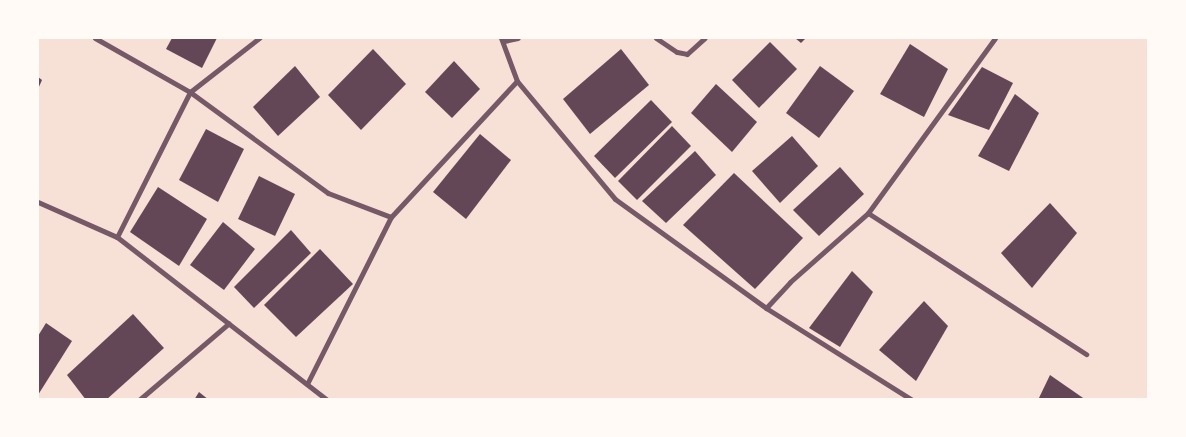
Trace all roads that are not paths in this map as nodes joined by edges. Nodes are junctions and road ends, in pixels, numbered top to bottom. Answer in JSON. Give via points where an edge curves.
{"nodes":[{"id":1,"x":95,"y":38,"type":"edge"},
{"id":2,"x":258,"y":38,"type":"edge"},
{"id":3,"x":518,"y":38,"type":"edge"},
{"id":4,"x":656,"y":38,"type":"edge"},
{"id":5,"x":705,"y":38,"type":"edge"},
{"id":6,"x":995,"y":38,"type":"edge"},
{"id":7,"x":503,"y":39,"type":"edge"},
{"id":8,"x":517,"y":81,"type":"junction"},
{"id":9,"x":190,"y":92,"type":"junction"},
{"id":10,"x":38,"y":202,"type":"edge"},
{"id":11,"x":868,"y":214,"type":"junction"},
{"id":12,"x":392,"y":217,"type":"junction"},
{"id":13,"x":117,"y":237,"type":"junction"},
{"id":14,"x":766,"y":308,"type":"junction"},
{"id":15,"x":229,"y":323,"type":"junction"},
{"id":16,"x":1086,"y":354,"type":"dead end"},
{"id":17,"x":307,"y":384,"type":"junction"},
{"id":18,"x":139,"y":400,"type":"edge"},
{"id":19,"x":327,"y":400,"type":"edge"},
{"id":20,"x":912,"y":400,"type":"edge"}],
"edges":[{"from":1,"to":9,"type":"street"},
{"from":2,"to":9,"type":"street"},
{"from":3,"to":7,"type":"street"},
{"from":4,"to":5,"type":"street","via":[[677,52],[687,54]]},
{"from":6,"to":11,"type":"street"},
{"from":7,"to":8,"type":"street"},
{"from":8,"to":12,"type":"street"},
{"from":8,"to":14,"type":"street","via":[[615,199]]},
{"from":9,"to":12,"type":"street","via":[[328,193]]},
{"from":9,"to":13,"type":"street"},
{"from":10,"to":13,"type":"street"},
{"from":11,"to":14,"type":"street","via":[[790,282]]},
{"from":11,"to":16,"type":"street"},
{"from":12,"to":17,"type":"street"},
{"from":13,"to":15,"type":"street"},
{"from":14,"to":20,"type":"street"},
{"from":15,"to":17,"type":"street"},
{"from":15,"to":18,"type":"street"},
{"from":17,"to":19,"type":"street"}]}
